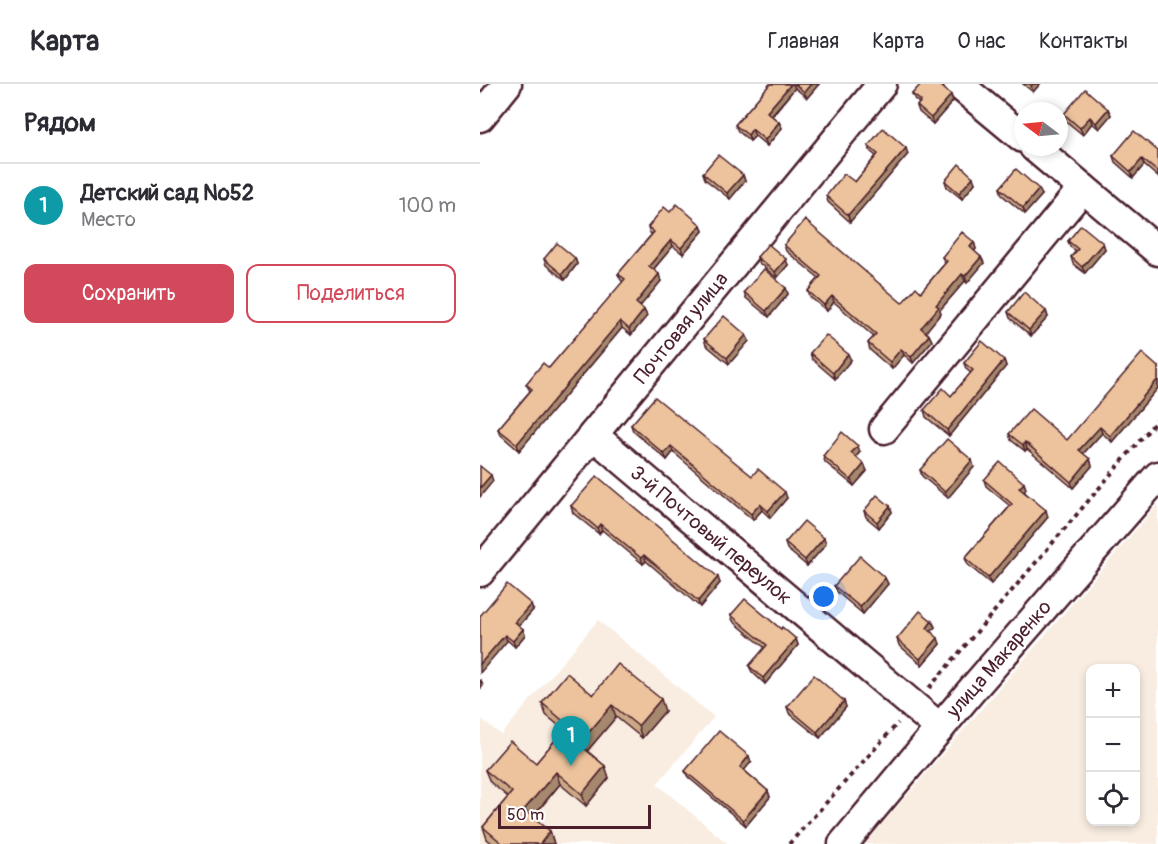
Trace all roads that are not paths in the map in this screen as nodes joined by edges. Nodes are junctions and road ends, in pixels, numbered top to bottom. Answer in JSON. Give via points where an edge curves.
{"nodes":[{"id":1,"x":507,"y":84,"type":"edge"},
{"id":2,"x":882,"y":84,"type":"edge"},
{"id":3,"x":958,"y":84,"type":"edge"},
{"id":4,"x":480,"y":117,"type":"edge"},
{"id":5,"x":1014,"y":131,"type":"edge"},
{"id":6,"x":1045,"y":156,"type":"edge"},
{"id":7,"x":1083,"y":188,"type":"junction"},
{"id":8,"x":1158,"y":251,"type":"edge"},
{"id":9,"x":884,"y":429,"type":"dead end"},
{"id":10,"x":593,"y":435,"type":"junction"},
{"id":11,"x":1158,"y":476,"type":"edge"},
{"id":12,"x":480,"y":572,"type":"edge"},
{"id":13,"x":940,"y":728,"type":"junction"},
{"id":14,"x":843,"y":844,"type":"edge"}],
"edges":[{"from":1,"to":4,"type":"street"},
{"from":2,"to":10,"type":"street","name":"Почтовая улица"},
{"from":3,"to":5,"type":"street"},
{"from":6,"to":7,"type":"street"},
{"from":7,"to":8,"type":"street"},
{"from":7,"to":9,"type":"street"},
{"from":10,"to":12,"type":"street","name":"Почтовая улица"},
{"from":10,"to":13,"type":"street","name":"3-й Почтовый переулок"},
{"from":11,"to":13,"type":"street","name":"улица Макаренко"},
{"from":13,"to":14,"type":"street","name":"улица Макаренко"}]}
